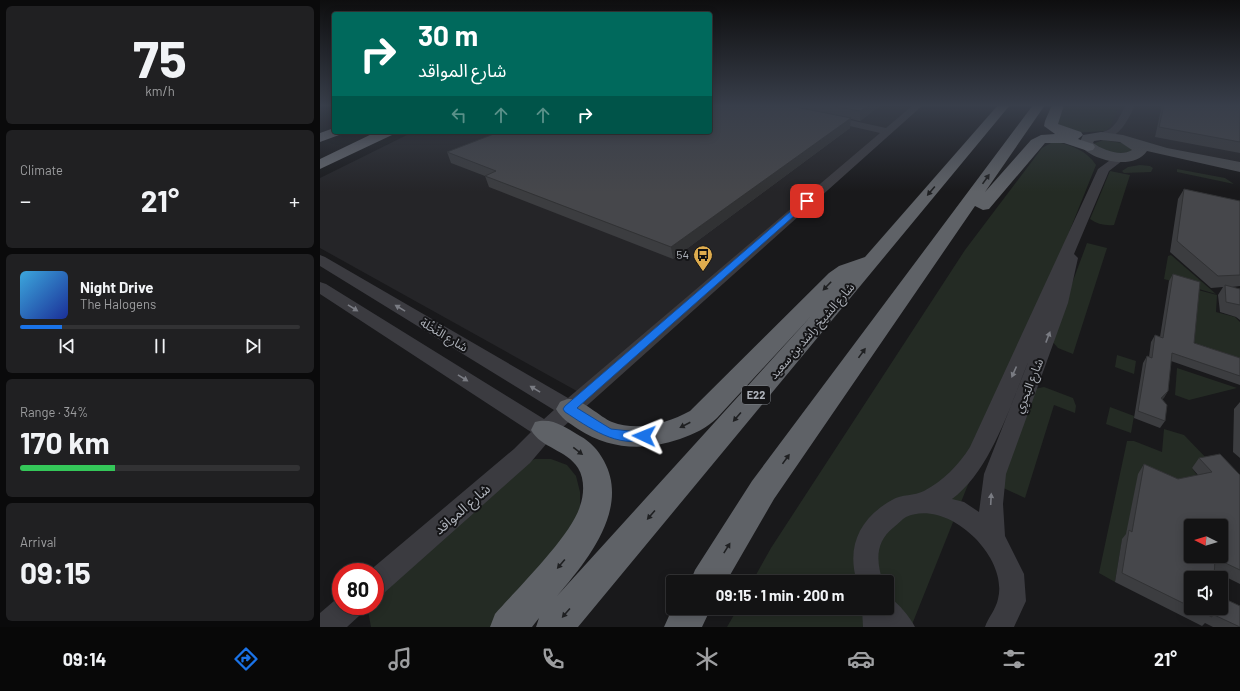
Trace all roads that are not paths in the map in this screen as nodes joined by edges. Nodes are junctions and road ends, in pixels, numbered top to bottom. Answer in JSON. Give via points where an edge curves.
{"nodes":[{"id":1,"x":383,"y":134,"type":"edge"},
{"id":2,"x":883,"y":134,"type":"edge"},
{"id":3,"x":967,"y":134,"type":"edge"},
{"id":4,"x":979,"y":134,"type":"edge"},
{"id":5,"x":1018,"y":134,"type":"edge"},
{"id":6,"x":1070,"y":134,"type":"edge"},
{"id":7,"x":1108,"y":134,"type":"edge"},
{"id":8,"x":1123,"y":134,"type":"edge"},
{"id":9,"x":1095,"y":143,"type":"junction"},
{"id":10,"x":1129,"y":149,"type":"junction"},
{"id":11,"x":956,"y":162,"type":"junction"},
{"id":12,"x":320,"y":165,"type":"edge"},
{"id":13,"x":1240,"y":167,"type":"edge"},
{"id":14,"x":1104,"y":169,"type":"junction"},
{"id":15,"x":1240,"y":176,"type":"edge"},
{"id":16,"x":1075,"y":234,"type":"junction"},
{"id":17,"x":320,"y":260,"type":"edge"},
{"id":18,"x":872,"y":261,"type":"junction"},
{"id":19,"x":320,"y":287,"type":"edge"},
{"id":20,"x":900,"y":301,"type":"junction"},
{"id":21,"x":569,"y":409,"type":"junction"},
{"id":22,"x":545,"y":430,"type":"junction"},
{"id":23,"x":923,"y":503,"type":"junction"},
{"id":24,"x":993,"y":538,"type":"junction"},
{"id":25,"x":384,"y":563,"type":"edge"},
{"id":26,"x":711,"y":575,"type":"edge"},
{"id":27,"x":867,"y":575,"type":"edge"},
{"id":28,"x":384,"y":576,"type":"edge"},
{"id":29,"x":332,"y":609,"type":"edge"},
{"id":30,"x":339,"y":615,"type":"edge"},
{"id":31,"x":689,"y":615,"type":"edge"},
{"id":32,"x":876,"y":615,"type":"edge"},
{"id":33,"x":888,"y":615,"type":"edge"},
{"id":34,"x":320,"y":619,"type":"edge"},
{"id":35,"x":326,"y":627,"type":"edge"},
{"id":36,"x":508,"y":627,"type":"edge"},
{"id":37,"x":554,"y":627,"type":"edge"},
{"id":38,"x":682,"y":627,"type":"edge"},
{"id":39,"x":877,"y":627,"type":"edge"},
{"id":40,"x":901,"y":627,"type":"edge"},
{"id":41,"x":999,"y":627,"type":"edge"}],
"edges":[{"from":1,"to":12,"type":"highway"},
{"from":2,"to":21,"type":"street","name":"شارع المواقد"},
{"from":3,"to":11,"type":"highway"},
{"from":4,"to":11,"type":"highway","name":"شارع الشيخ راشد بن سعيد","number":"E22"},
{"from":20,"to":5,"type":"highway","one_way":true},
{"from":6,"to":9,"type":"highway"},
{"from":7,"to":9,"type":"street"},
{"from":8,"to":10,"type":"street"},
{"from":9,"to":10,"type":"main road"},
{"from":9,"to":14,"type":"street"},
{"from":9,"to":20,"type":"highway","via":[[1054,138],[1036,142]]},
{"from":10,"to":13,"type":"main road","via":[[1166,152]]},
{"from":10,"to":14,"type":"street"},
{"from":10,"to":15,"type":"main road"},
{"from":11,"to":18,"type":"highway","name":"شارع الشيخ راشد بن سعيد","number":"E22","one_way":true},
{"from":14,"to":16,"type":"street","name":"شارع البَحرِي"},
{"from":16,"to":23,"type":"street","name":"شارع البَحرِي","one_way":true,"via":[[970,468],[942,493]]},
{"from":24,"to":16,"type":"street","name":"شارع البَحرِي","one_way":true,"via":[[991,504],[995,474],[1060,303]]},
{"from":21,"to":17,"type":"street","name":"شارع النَّخْلة","one_way":true},
{"from":18,"to":21,"type":"highway","one_way":true,"via":[[852,267],[836,277],[716,403],[700,417],[680,428],[656,435],[632,437],[610,433],[596,427]]},
{"from":18,"to":37,"type":"highway","name":"شارع الشيخ راشد بن سعيد","number":"E22","one_way":true},
{"from":19,"to":22,"type":"street","one_way":true},
{"from":26,"to":20,"type":"highway","one_way":true,"via":[[763,490]]},
{"from":21,"to":22,"type":"street","name":"شارع المواقد"},
{"from":22,"to":25,"type":"street","name":"شارع المواقد","via":[[514,451]]},
{"from":22,"to":28,"type":"street","name":"شارع المواقد","via":[[522,456]]},
{"from":22,"to":36,"type":"highway","one_way":true,"via":[[577,449],[588,459],[595,473],[598,491],[595,511],[586,532],[570,554]]},
{"from":23,"to":24,"type":"street","via":[[942,505],[961,512],[978,523]]},
{"from":23,"to":27,"type":"street","via":[[903,506],[885,515],[872,531],[866,551]]},
{"from":24,"to":41,"type":"street","via":[[1006,558],[1012,579],[1012,600],[1006,619]]},
{"from":29,"to":34,"type":"street"},
{"from":30,"to":35,"type":"street"},
{"from":31,"to":38,"type":"highway"},
{"from":32,"to":39,"type":"street"},
{"from":33,"to":40,"type":"street"}]}
